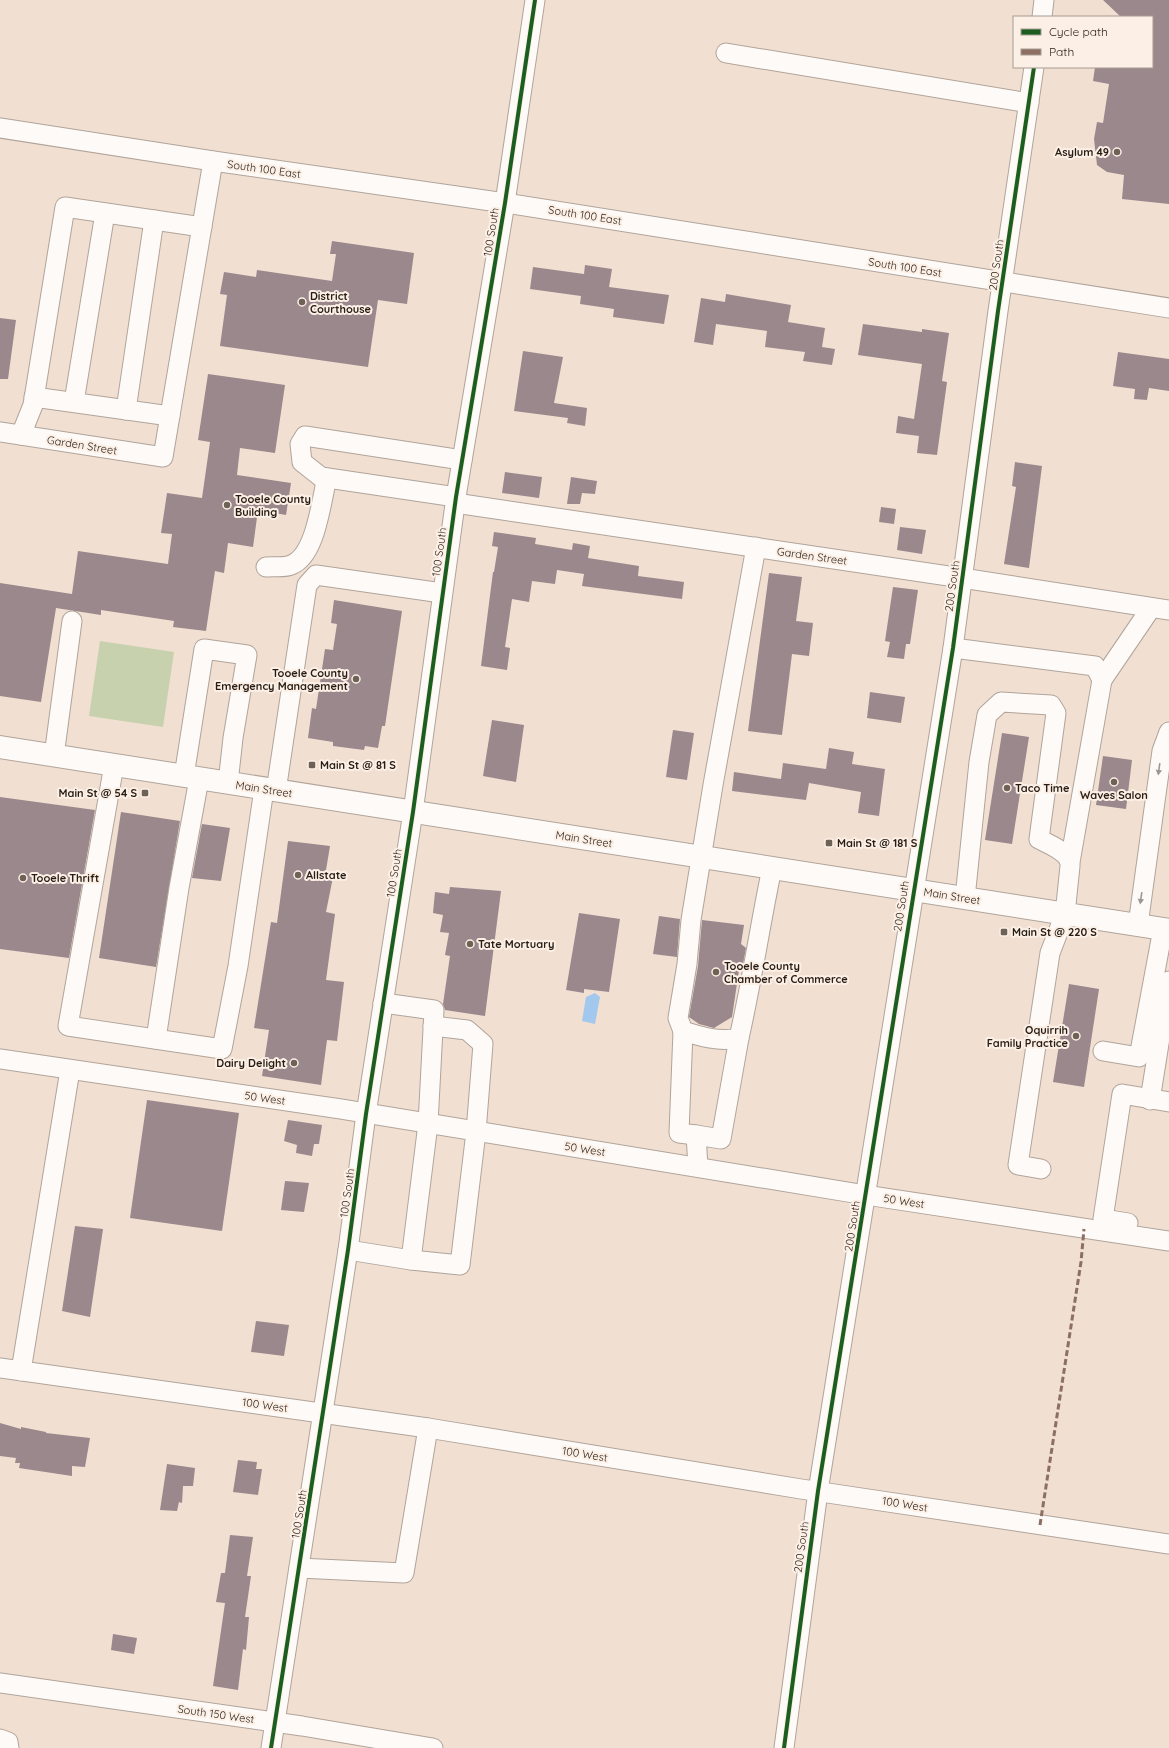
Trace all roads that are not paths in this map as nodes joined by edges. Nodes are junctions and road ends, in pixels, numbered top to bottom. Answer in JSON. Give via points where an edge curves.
{"nodes":[{"id":1,"x":535,"y":0,"type":"edge"},
{"id":2,"x":1044,"y":0,"type":"edge"},
{"id":3,"x":1042,"y":16,"type":"edge"},
{"id":4,"x":726,"y":53,"type":"dead end"},
{"id":5,"x":1034,"y":68,"type":"edge"},
{"id":6,"x":1029,"y":103,"type":"junction"},
{"id":7,"x":0,"y":128,"type":"edge"},
{"id":8,"x":213,"y":161,"type":"junction"},
{"id":9,"x":505,"y":203,"type":"junction"},
{"id":10,"x":105,"y":213,"type":"junction"},
{"id":11,"x":154,"y":220,"type":"junction"},
{"id":12,"x":202,"y":227,"type":"junction"},
{"id":13,"x":1002,"y":283,"type":"junction"},
{"id":14,"x":1169,"y":308,"type":"edge"},
{"id":15,"x":34,"y":397,"type":"junction"},
{"id":16,"x":74,"y":402,"type":"junction"},
{"id":17,"x":126,"y":410,"type":"junction"},
{"id":18,"x":170,"y":416,"type":"junction"},
{"id":19,"x":0,"y":432,"type":"edge"},
{"id":20,"x":21,"y":435,"type":"junction"},
{"id":21,"x":462,"y":460,"type":"junction"},
{"id":22,"x":327,"y":478,"type":"junction"},
{"id":23,"x":455,"y":500,"type":"junction"},
{"id":24,"x":756,"y":547,"type":"junction"},
{"id":25,"x":266,"y":567,"type":"dead end"},
{"id":26,"x":962,"y":578,"type":"junction"},
{"id":27,"x":442,"y":593,"type":"junction"},
{"id":28,"x":1160,"y":609,"type":"edge"},
{"id":29,"x":72,"y":621,"type":"dead end"},
{"id":30,"x":953,"y":648,"type":"junction"},
{"id":31,"x":1102,"y":680,"type":"junction"},
{"id":32,"x":1169,"y":732,"type":"edge"},
{"id":33,"x":0,"y":746,"type":"edge"},
{"id":34,"x":54,"y":756,"type":"junction"},
{"id":35,"x":114,"y":765,"type":"junction"},
{"id":36,"x":192,"y":778,"type":"junction"},
{"id":37,"x":228,"y":783,"type":"junction"},
{"id":38,"x":270,"y":790,"type":"junction"},
{"id":39,"x":413,"y":812,"type":"junction"},
{"id":40,"x":702,"y":857,"type":"junction"},
{"id":41,"x":1070,"y":862,"type":"junction"},
{"id":42,"x":772,"y":868,"type":"junction"},
{"id":43,"x":913,"y":890,"type":"junction"},
{"id":44,"x":965,"y":898,"type":"junction"},
{"id":45,"x":1065,"y":914,"type":"junction"},
{"id":46,"x":1138,"y":925,"type":"junction"},
{"id":47,"x":1166,"y":930,"type":"edge"},
{"id":48,"x":1169,"y":981,"type":"edge"},
{"id":49,"x":383,"y":1003,"type":"junction"},
{"id":50,"x":433,"y":1026,"type":"junction"},
{"id":51,"x":683,"y":1031,"type":"junction"},
{"id":52,"x":739,"y":1038,"type":"junction"},
{"id":53,"x":156,"y":1039,"type":"junction"},
{"id":54,"x":1103,"y":1052,"type":"dead end"},
{"id":55,"x":0,"y":1059,"type":"edge"},
{"id":56,"x":70,"y":1070,"type":"junction"},
{"id":57,"x":1150,"y":1100,"type":"junction"},
{"id":58,"x":1169,"y":1102,"type":"edge"},
{"id":59,"x":366,"y":1114,"type":"junction"},
{"id":60,"x":428,"y":1124,"type":"junction"},
{"id":61,"x":476,"y":1132,"type":"junction"},
{"id":62,"x":696,"y":1135,"type":"junction"},
{"id":63,"x":698,"y":1167,"type":"junction"},
{"id":64,"x":1041,"y":1169,"type":"dead end"},
{"id":65,"x":866,"y":1195,"type":"junction"},
{"id":66,"x":1169,"y":1230,"type":"edge"},
{"id":67,"x":1169,"y":1241,"type":"edge"},
{"id":68,"x":348,"y":1250,"type":"junction"},
{"id":69,"x":411,"y":1260,"type":"junction"},
{"id":70,"x":0,"y":1368,"type":"edge"},
{"id":71,"x":21,"y":1371,"type":"junction"},
{"id":72,"x":324,"y":1414,"type":"junction"},
{"id":73,"x":428,"y":1428,"type":"junction"},
{"id":74,"x":818,"y":1491,"type":"junction"},
{"id":75,"x":1169,"y":1544,"type":"edge"},
{"id":76,"x":299,"y":1568,"type":"junction"},
{"id":77,"x":0,"y":1683,"type":"edge"},
{"id":78,"x":274,"y":1722,"type":"junction"},
{"id":79,"x":0,"y":1739,"type":"edge"},
{"id":80,"x":9,"y":1748,"type":"edge"},
{"id":81,"x":271,"y":1748,"type":"edge"},
{"id":82,"x":432,"y":1748,"type":"edge"},
{"id":83,"x":784,"y":1748,"type":"edge"}],
"edges":[{"from":1,"to":9,"type":"street","name":"100 South"},
{"from":2,"to":3,"type":"street"},
{"from":4,"to":6,"type":"street"},
{"from":5,"to":6,"type":"street","name":"200 South"},
{"from":6,"to":13,"type":"street","name":"200 South"},
{"from":7,"to":8,"type":"street","name":"South 100 East"},
{"from":8,"to":9,"type":"street","name":"South 100 East"},
{"from":8,"to":12,"type":"street"},
{"from":9,"to":13,"type":"street","name":"South 100 East"},
{"from":9,"to":21,"type":"street","name":"100 South"},
{"from":10,"to":11,"type":"street"},
{"from":10,"to":15,"type":"street","via":[[65,207]]},
{"from":10,"to":16,"type":"street"},
{"from":11,"to":12,"type":"street"},
{"from":11,"to":17,"type":"street"},
{"from":12,"to":18,"type":"street"},
{"from":13,"to":14,"type":"street","name":"South 100 East"},
{"from":13,"to":26,"type":"street","name":"200 South"},
{"from":15,"to":16,"type":"street"},
{"from":15,"to":20,"type":"street"},
{"from":16,"to":17,"type":"street"},
{"from":17,"to":18,"type":"street"},
{"from":18,"to":20,"type":"street","name":"Garden Street","via":[[163,457]]},
{"from":19,"to":20,"type":"street","name":"Garden Street"},
{"from":21,"to":22,"type":"street","via":[[305,436],[300,444],[302,462],[321,477]]},
{"from":21,"to":23,"type":"street","name":"100 South"},
{"from":22,"to":23,"type":"street","name":"Garden Street"},
{"from":22,"to":25,"type":"street","via":[[311,544],[303,557],[291,566]]},
{"from":23,"to":24,"type":"street","name":"Garden Street"},
{"from":23,"to":27,"type":"street","name":"100 South"},
{"from":24,"to":26,"type":"street","name":"Garden Street"},
{"from":24,"to":40,"type":"street"},
{"from":26,"to":28,"type":"street","name":"Garden Street"},
{"from":26,"to":30,"type":"street","name":"200 South"},
{"from":27,"to":38,"type":"street","via":[[316,575],[307,585]]},
{"from":27,"to":39,"type":"street","name":"100 South"},
{"from":28,"to":31,"type":"street"},
{"from":29,"to":34,"type":"street"},
{"from":30,"to":31,"type":"street","via":[[1095,666]]},
{"from":30,"to":43,"type":"street","name":"200 South"},
{"from":31,"to":41,"type":"street"},
{"from":32,"to":46,"type":"street","one_way":true,"via":[[1162,751]]},
{"from":33,"to":34,"type":"highway","name":"Main Street"},
{"from":34,"to":35,"type":"highway","name":"Main Street"},
{"from":35,"to":36,"type":"highway","name":"Main Street"},
{"from":35,"to":53,"type":"street","via":[[68,1026]]},
{"from":36,"to":37,"type":"highway","name":"Main Street"},
{"from":36,"to":37,"type":"street","via":[[204,649],[247,655]]},
{"from":36,"to":53,"type":"street","via":[[179,888]]},
{"from":37,"to":38,"type":"highway","name":"Main Street"},
{"from":38,"to":39,"type":"highway","name":"Main Street"},
{"from":38,"to":53,"type":"street","via":[[222,1049]]},
{"from":39,"to":40,"type":"highway","name":"Main Street"},
{"from":39,"to":49,"type":"street","name":"100 South"},
{"from":40,"to":42,"type":"highway","name":"Main Street"},
{"from":40,"to":51,"type":"street","via":[[678,1018]]},
{"from":41,"to":44,"type":"street","via":[[1065,854],[1038,838],[1056,714],[1051,705],[1001,702],[987,715],[979,762]]},
{"from":41,"to":45,"type":"street"},
{"from":42,"to":43,"type":"highway","name":"Main Street"},
{"from":42,"to":52,"type":"street"},
{"from":43,"to":44,"type":"highway","name":"Main Street"},
{"from":43,"to":65,"type":"street","name":"200 South"},
{"from":44,"to":45,"type":"highway","name":"Main Street"},
{"from":45,"to":46,"type":"highway","name":"Main Street"},
{"from":45,"to":64,"type":"street","via":[[1050,953],[1018,1165]]},
{"from":46,"to":47,"type":"highway","name":"Main Street"},
{"from":47,"to":54,"type":"street","via":[[1139,1057]]},
{"from":48,"to":57,"type":"street"},
{"from":49,"to":50,"type":"street","via":[[434,1010]]},
{"from":49,"to":59,"type":"street","name":"100 South"},
{"from":50,"to":60,"type":"street"},
{"from":50,"to":61,"type":"street","via":[[467,1030],[483,1044]]},
{"from":51,"to":52,"type":"street","via":[[724,1041]]},
{"from":51,"to":62,"type":"street","via":[[679,1133]]},
{"from":52,"to":62,"type":"street","via":[[720,1139]]},
{"from":55,"to":56,"type":"street","name":"50 West"},
{"from":56,"to":59,"type":"street","name":"50 West"},
{"from":56,"to":71,"type":"street"},
{"from":57,"to":58,"type":"street"},
{"from":57,"to":66,"type":"street","via":[[1122,1094],[1103,1219]]},
{"from":59,"to":60,"type":"street","name":"50 West"},
{"from":59,"to":68,"type":"street","name":"100 South"},
{"from":60,"to":61,"type":"street","name":"50 West"},
{"from":60,"to":69,"type":"street"},
{"from":61,"to":63,"type":"street","name":"50 West"},
{"from":61,"to":69,"type":"street","via":[[460,1265]]},
{"from":62,"to":63,"type":"street"},
{"from":63,"to":65,"type":"street","name":"50 West"},
{"from":65,"to":67,"type":"street","name":"50 West"},
{"from":65,"to":74,"type":"street","name":"200 South"},
{"from":68,"to":69,"type":"street"},
{"from":68,"to":72,"type":"street","name":"100 South"},
{"from":70,"to":71,"type":"street","name":"100 West"},
{"from":71,"to":72,"type":"street","name":"100 West"},
{"from":72,"to":73,"type":"street","name":"100 West"},
{"from":72,"to":76,"type":"street","name":"100 South"},
{"from":73,"to":74,"type":"street","name":"100 West"},
{"from":73,"to":76,"type":"street","via":[[404,1573]]},
{"from":74,"to":75,"type":"street","name":"100 West"},
{"from":74,"to":83,"type":"street","name":"200 South"},
{"from":76,"to":78,"type":"street","name":"100 South"},
{"from":77,"to":78,"type":"street","name":"South 150 West"},
{"from":78,"to":81,"type":"street","name":"100 South"},
{"from":78,"to":82,"type":"street","name":"South 150 West"},
{"from":79,"to":80,"type":"street","via":[[8,1742]]}]}
